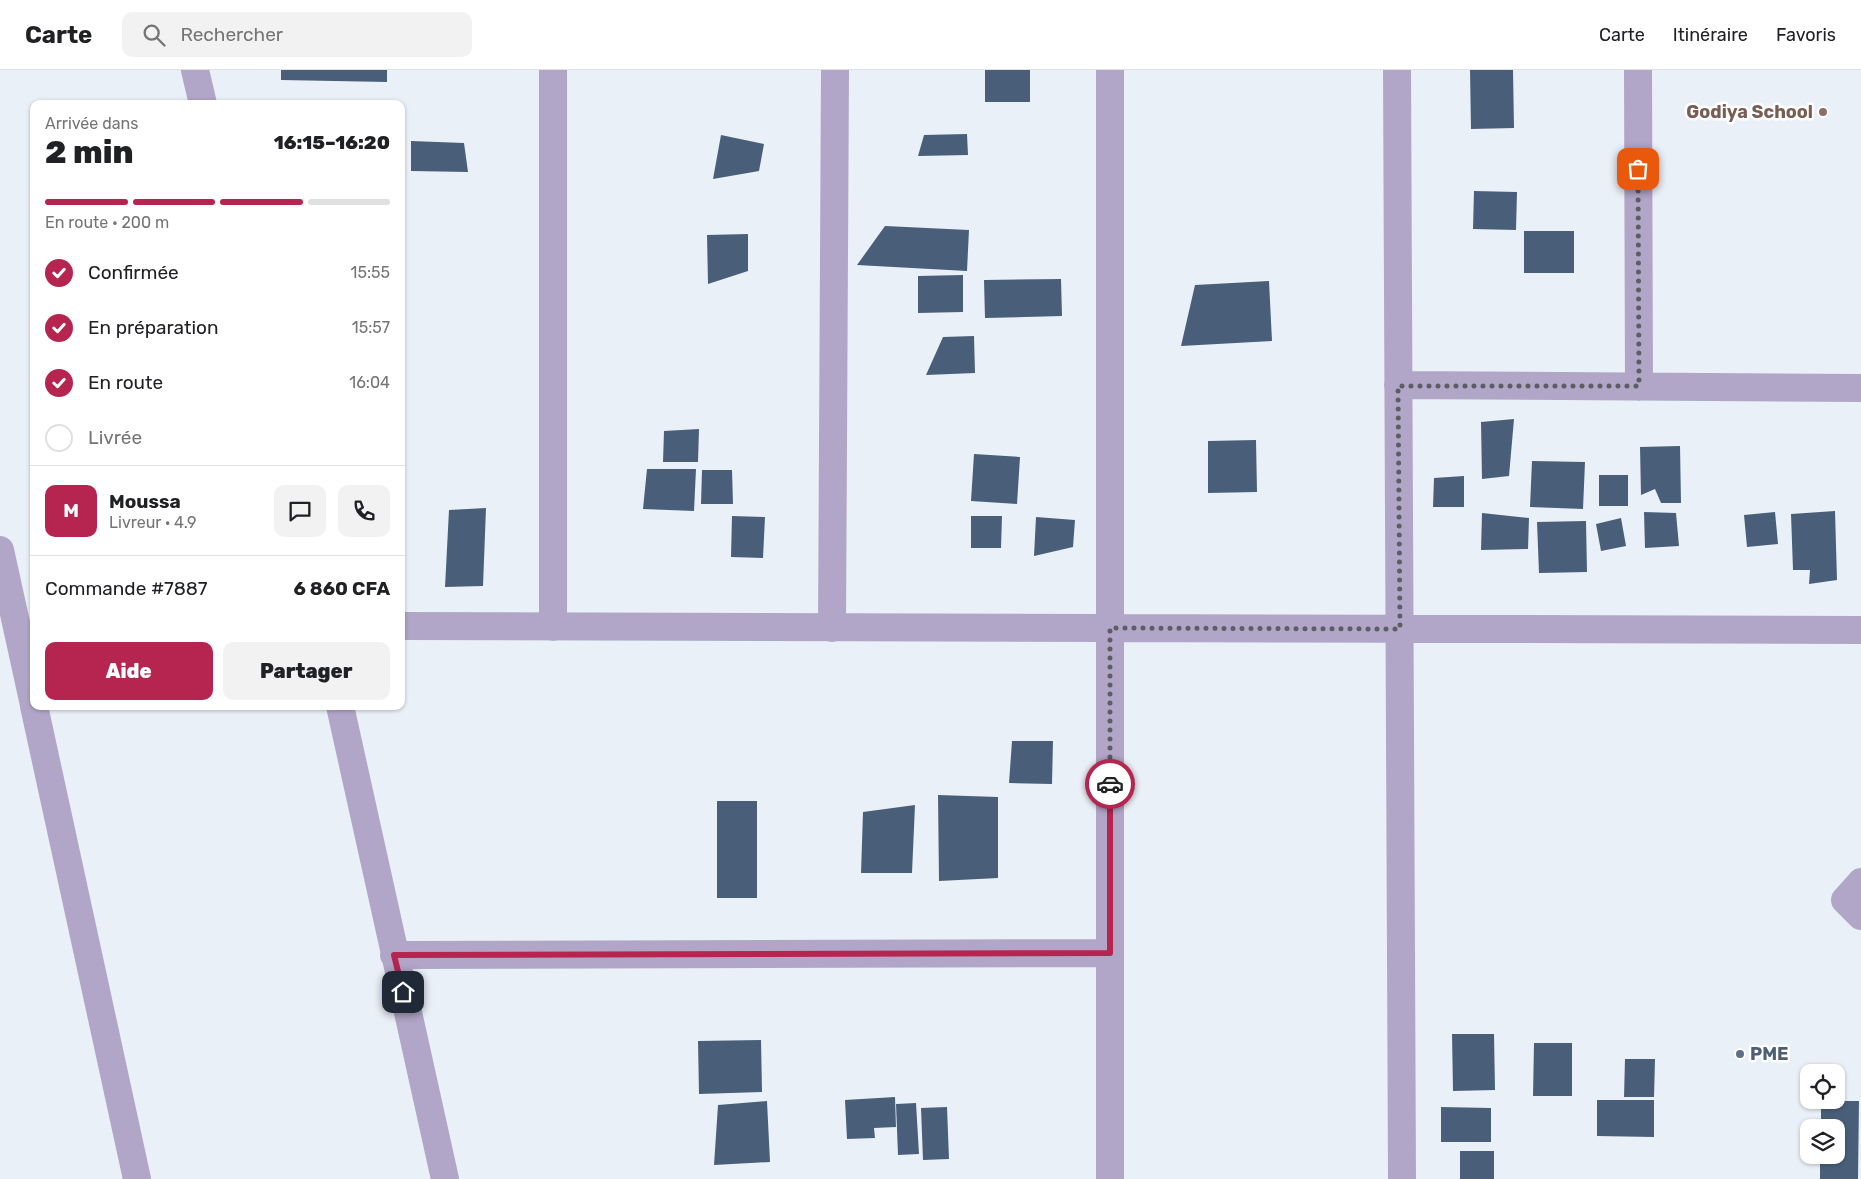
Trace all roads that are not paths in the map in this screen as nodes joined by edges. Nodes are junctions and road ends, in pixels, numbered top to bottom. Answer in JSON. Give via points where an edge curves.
{"nodes":[{"id":1,"x":195,"y":70,"type":"edge"},
{"id":2,"x":552,"y":70,"type":"edge"},
{"id":3,"x":835,"y":70,"type":"edge"},
{"id":4,"x":1110,"y":70,"type":"edge"},
{"id":5,"x":1397,"y":70,"type":"edge"},
{"id":6,"x":1638,"y":70,"type":"edge"},
{"id":7,"x":202,"y":100,"type":"edge"},
{"id":8,"x":1398,"y":386,"type":"junction"},
{"id":9,"x":1639,"y":386,"type":"junction"},
{"id":10,"x":1861,"y":388,"type":"edge"},
{"id":11,"x":1,"y":556,"type":"edge"},
{"id":12,"x":25,"y":626,"type":"edge"},
{"id":13,"x":405,"y":626,"type":"edge"},
{"id":14,"x":553,"y":627,"type":"junction"},
{"id":15,"x":832,"y":628,"type":"junction"},
{"id":16,"x":1110,"y":628,"type":"junction"},
{"id":17,"x":1400,"y":629,"type":"junction"},
{"id":18,"x":1861,"y":630,"type":"edge"},
{"id":19,"x":30,"y":670,"type":"edge"},
{"id":20,"x":35,"y":710,"type":"edge"},
{"id":21,"x":341,"y":710,"type":"edge"},
{"id":22,"x":1861,"y":882,"type":"edge"},
{"id":23,"x":1861,"y":916,"type":"edge"},
{"id":24,"x":1110,"y":953,"type":"junction"},
{"id":25,"x":394,"y":955,"type":"junction"},
{"id":26,"x":137,"y":1179,"type":"edge"},
{"id":27,"x":445,"y":1179,"type":"edge"},
{"id":28,"x":1110,"y":1179,"type":"edge"},
{"id":29,"x":1402,"y":1179,"type":"edge"}],
"edges":[{"from":1,"to":7,"type":"street"},
{"from":2,"to":14,"type":"street"},
{"from":3,"to":15,"type":"street"},
{"from":4,"to":16,"type":"street"},
{"from":5,"to":8,"type":"street"},
{"from":6,"to":9,"type":"street"},
{"from":8,"to":9,"type":"street"},
{"from":8,"to":17,"type":"street"},
{"from":9,"to":10,"type":"street"},
{"from":11,"to":12,"type":"street"},
{"from":12,"to":19,"type":"street"},
{"from":13,"to":14,"type":"street"},
{"from":14,"to":15,"type":"street"},
{"from":15,"to":16,"type":"street"},
{"from":16,"to":17,"type":"street"},
{"from":16,"to":24,"type":"street"},
{"from":17,"to":18,"type":"street"},
{"from":17,"to":29,"type":"street"},
{"from":20,"to":26,"type":"street"},
{"from":21,"to":25,"type":"street"},
{"from":22,"to":23,"type":"street","via":[[1845,900]]},
{"from":24,"to":25,"type":"street"},
{"from":24,"to":28,"type":"street"},
{"from":25,"to":27,"type":"street"}]}
